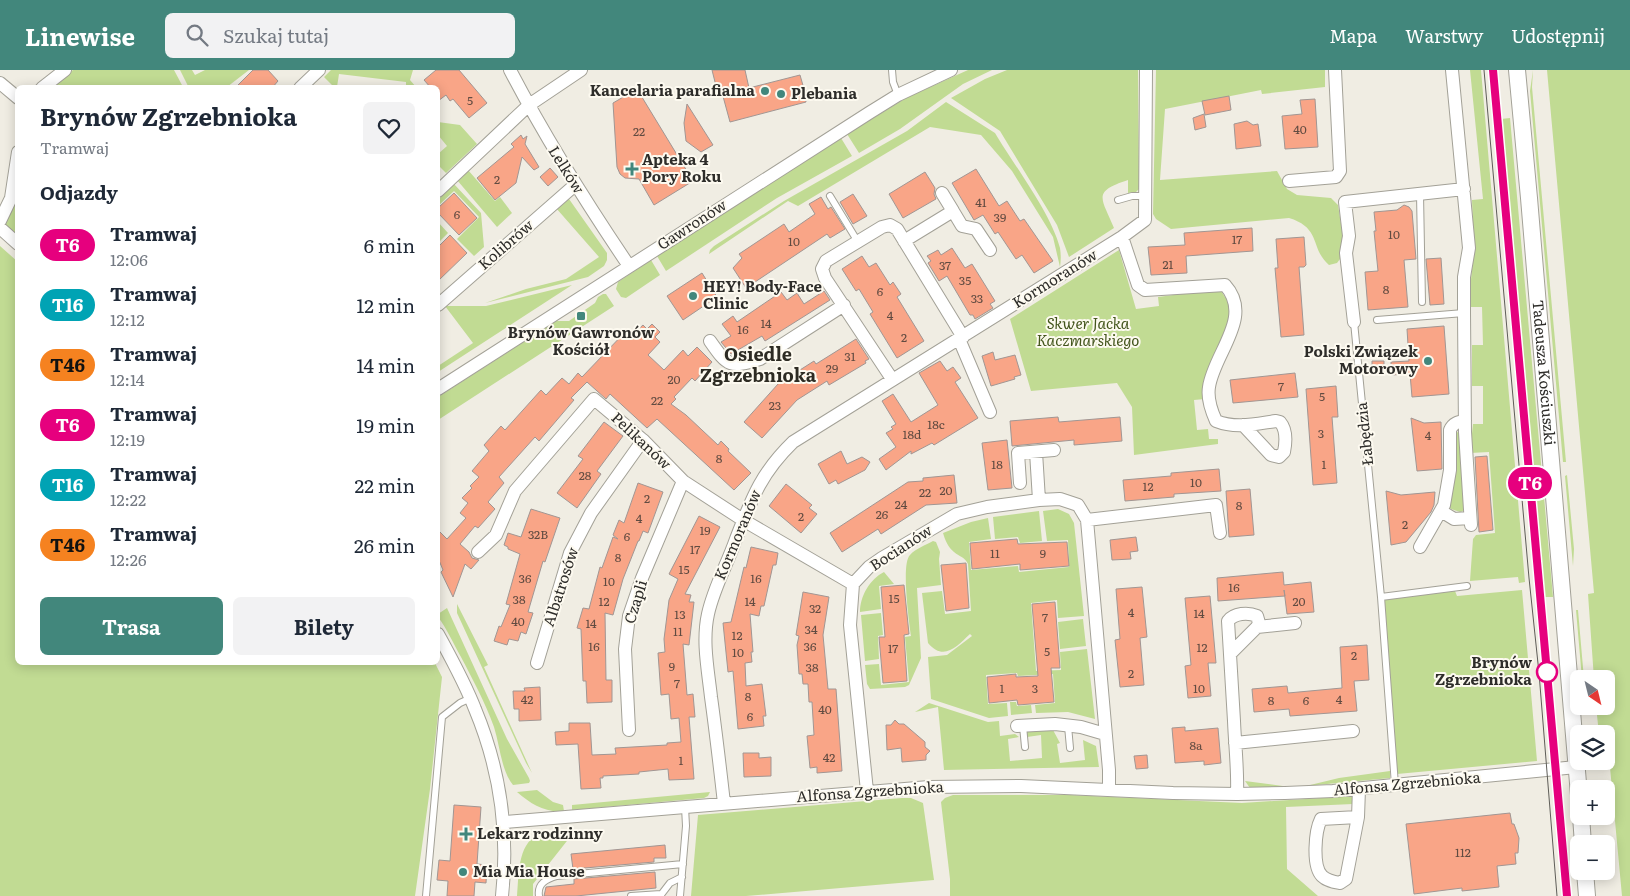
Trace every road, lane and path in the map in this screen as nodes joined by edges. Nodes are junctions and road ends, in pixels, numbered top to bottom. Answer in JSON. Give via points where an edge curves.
{"nodes":[{"id":1,"x":65,"y":70,"type":"edge"},
{"id":2,"x":319,"y":70,"type":"edge"},
{"id":3,"x":510,"y":70,"type":"edge"},
{"id":4,"x":581,"y":70,"type":"edge"},
{"id":5,"x":892,"y":70,"type":"edge"},
{"id":6,"x":950,"y":70,"type":"edge"},
{"id":7,"x":1146,"y":70,"type":"edge"},
{"id":8,"x":1335,"y":70,"type":"edge"},
{"id":9,"x":1452,"y":70,"type":"edge"},
{"id":10,"x":1517,"y":70,"type":"edge"},
{"id":11,"x":0,"y":83,"type":"edge"},
{"id":12,"x":46,"y":85,"type":"edge"},
{"id":13,"x":303,"y":85,"type":"edge"},
{"id":14,"x":15,"y":96,"type":"edge"},
{"id":15,"x":898,"y":96,"type":"junction"},
{"id":16,"x":528,"y":105,"type":"junction"},
{"id":17,"x":15,"y":172,"type":"edge"},
{"id":18,"x":1289,"y":181,"type":"dead end"},
{"id":19,"x":575,"y":185,"type":"junction"},
{"id":20,"x":440,"y":189,"type":"edge"},
{"id":21,"x":1464,"y":189,"type":"junction"},
{"id":22,"x":942,"y":193,"type":"dead end"},
{"id":23,"x":1420,"y":194,"type":"junction"},
{"id":24,"x":830,"y":196,"type":"dead end"},
{"id":25,"x":1144,"y":196,"type":"junction"},
{"id":26,"x":1118,"y":200,"type":"dead end"},
{"id":27,"x":953,"y":211,"type":"junction"},
{"id":28,"x":0,"y":221,"type":"edge"},
{"id":29,"x":0,"y":228,"type":"edge"},
{"id":30,"x":1122,"y":237,"type":"junction"},
{"id":31,"x":15,"y":241,"type":"edge"},
{"id":32,"x":858,"y":242,"type":"junction"},
{"id":33,"x":904,"y":242,"type":"junction"},
{"id":34,"x":990,"y":250,"type":"dead end"},
{"id":35,"x":629,"y":266,"type":"junction"},
{"id":36,"x":1422,"y":302,"type":"dead end"},
{"id":37,"x":440,"y":303,"type":"edge"},
{"id":38,"x":844,"y":305,"type":"junction"},
{"id":39,"x":1464,"y":313,"type":"junction"},
{"id":40,"x":1377,"y":320,"type":"dead end"},
{"id":41,"x":1354,"y":322,"type":"joint"},
{"id":42,"x":961,"y":338,"type":"junction"},
{"id":43,"x":710,"y":341,"type":"dead end"},
{"id":44,"x":892,"y":379,"type":"junction"},
{"id":45,"x":440,"y":388,"type":"edge"},
{"id":46,"x":990,"y":412,"type":"dead end"},
{"id":47,"x":1465,"y":421,"type":"junction"},
{"id":48,"x":1242,"y":425,"type":"dead end"},
{"id":49,"x":642,"y":440,"type":"junction"},
{"id":50,"x":1054,"y":450,"type":"dead end"},
{"id":51,"x":1036,"y":452,"type":"junction"},
{"id":52,"x":683,"y":481,"type":"junction"},
{"id":53,"x":1020,"y":483,"type":"dead end"},
{"id":54,"x":1039,"y":500,"type":"junction"},
{"id":55,"x":1440,"y":511,"type":"junction"},
{"id":56,"x":743,"y":520,"type":"junction"},
{"id":57,"x":1087,"y":520,"type":"junction"},
{"id":58,"x":1220,"y":533,"type":"dead end"},
{"id":59,"x":1420,"y":547,"type":"dead end"},
{"id":60,"x":478,"y":552,"type":"dead end"},
{"id":61,"x":853,"y":584,"type":"junction"},
{"id":62,"x":1467,"y":586,"type":"dead end"},
{"id":63,"x":1381,"y":597,"type":"junction"},
{"id":64,"x":1295,"y":623,"type":"dead end"},
{"id":65,"x":1257,"y":627,"type":"junction"},
{"id":66,"x":440,"y":638,"type":"edge"},
{"id":67,"x":1230,"y":654,"type":"junction"},
{"id":68,"x":537,"y":663,"type":"dead end"},
{"id":69,"x":471,"y":698,"type":"junction"},
{"id":70,"x":1573,"y":725,"type":"edge"},
{"id":71,"x":1020,"y":726,"type":"joint"},
{"id":72,"x":1068,"y":726,"type":"junction"},
{"id":73,"x":629,"y":730,"type":"dead end"},
{"id":74,"x":1353,"y":731,"type":"dead end"},
{"id":75,"x":1105,"y":734,"type":"junction"},
{"id":76,"x":1235,"y":743,"type":"junction"},
{"id":77,"x":1025,"y":748,"type":"dead end"},
{"id":78,"x":1070,"y":748,"type":"dead end"},
{"id":79,"x":1570,"y":768,"type":"edge"},
{"id":80,"x":1395,"y":785,"type":"junction"},
{"id":81,"x":1359,"y":789,"type":"junction"},
{"id":82,"x":1109,"y":790,"type":"junction"},
{"id":83,"x":867,"y":791,"type":"junction"},
{"id":84,"x":1237,"y":794,"type":"junction"},
{"id":85,"x":724,"y":803,"type":"junction"},
{"id":86,"x":685,"y":807,"type":"junction"},
{"id":87,"x":1358,"y":817,"type":"junction"},
{"id":88,"x":504,"y":822,"type":"junction"},
{"id":89,"x":683,"y":864,"type":"junction"},
{"id":90,"x":682,"y":877,"type":"junction"},
{"id":91,"x":1586,"y":880,"type":"edge"},
{"id":92,"x":660,"y":895,"type":"edge"},
{"id":93,"x":426,"y":896,"type":"edge"},
{"id":94,"x":502,"y":896,"type":"edge"},
{"id":95,"x":539,"y":896,"type":"edge"},
{"id":96,"x":632,"y":896,"type":"edge"},
{"id":97,"x":680,"y":896,"type":"edge"},
{"id":98,"x":1587,"y":896,"type":"edge"}],
"edges":[{"from":1,"to":12,"type":"street"},
{"from":2,"to":13,"type":"street"},
{"from":3,"to":16,"type":"street","name":"Lelków"},
{"from":4,"to":16,"type":"street"},
{"from":5,"to":15,"type":"lane"},
{"from":6,"to":15,"type":"street","name":"Gawronów"},
{"from":7,"to":25,"type":"street","name":"Kormoranów"},
{"from":8,"to":18,"type":"street","via":[[1339,175]]},
{"from":9,"to":21,"type":"street"},
{"from":10,"to":70,"type":"street","name":"Tadeusza Kościuszki"},
{"from":11,"to":14,"type":"street"},
{"from":15,"to":35,"type":"street","name":"Gawronów"},
{"from":16,"to":19,"type":"street","name":"Lelków"},
{"from":16,"to":20,"type":"street"},
{"from":17,"to":28,"type":"street","via":[[11,198]]},
{"from":19,"to":35,"type":"street","name":"Lelków"},
{"from":19,"to":37,"type":"street","name":"Kolibrów"},
{"from":21,"to":23,"type":"street","name":"Łabędzia"},
{"from":21,"to":39,"type":"street","via":[[1469,248],[1464,277]]},
{"from":22,"to":27,"type":"street"},
{"from":23,"to":36,"type":"lane"},
{"from":23,"to":41,"type":"street","name":"Łabędzia","via":[[1344,202]]},
{"from":24,"to":32,"type":"lane"},
{"from":25,"to":26,"type":"lane"},
{"from":25,"to":30,"type":"street","name":"Kormoranów","via":[[1145,220]]},
{"from":27,"to":33,"type":"street"},
{"from":27,"to":34,"type":"street","via":[[962,226],[976,228]]},
{"from":29,"to":31,"type":"street"},
{"from":30,"to":42,"type":"street","name":"Kormoranów"},
{"from":30,"to":48,"type":"street","via":[[1138,285],[1145,290],[1225,285],[1231,291],[1236,307],[1234,322],[1208,388],[1216,421]]},
{"from":32,"to":33,"type":"street","via":[[890,225]]},
{"from":32,"to":38,"type":"street","via":[[826,262],[822,269]]},
{"from":33,"to":42,"type":"street"},
{"from":35,"to":45,"type":"street","name":"Gawronów"},
{"from":38,"to":43,"type":"street","via":[[760,359],[747,363],[728,363]]},
{"from":38,"to":44,"type":"street"},
{"from":39,"to":40,"type":"lane"},
{"from":39,"to":47,"type":"street"},
{"from":41,"to":63,"type":"lane","name":"Łabędzia"},
{"from":42,"to":44,"type":"street","name":"Kormoranów"},
{"from":42,"to":46,"type":"street"},
{"from":44,"to":56,"type":"street","name":"Kormoranów","via":[[793,442],[777,457],[750,501]]},
{"from":47,"to":55,"type":"street","via":[[1457,422],[1450,430],[1450,470]]},
{"from":47,"to":55,"type":"street","via":[[1471,522]]},
{"from":49,"to":52,"type":"street","name":"Pelikanów"},
{"from":49,"to":60,"type":"street","name":"Pelikanów","via":[[594,399],[515,491],[496,534]]},
{"from":49,"to":68,"type":"street","name":"Albatrosów","via":[[591,513],[570,554]]},
{"from":50,"to":51,"type":"street"},
{"from":51,"to":53,"type":"street","via":[[1018,453]]},
{"from":51,"to":54,"type":"street"},
{"from":52,"to":56,"type":"street","name":"Pelikanów"},
{"from":52,"to":73,"type":"street","name":"Czapli","via":[[629,616],[625,649]]},
{"from":54,"to":57,"type":"street","name":"Bocianów","via":[[1060,499],[1078,505]]},
{"from":54,"to":61,"type":"street","name":"Bocianów","via":[[958,514],[875,563]]},
{"from":55,"to":59,"type":"street"},
{"from":56,"to":61,"type":"street","name":"Pelikanów"},
{"from":56,"to":85,"type":"street","name":"Kormoranów","via":[[714,591],[706,630]]},
{"from":57,"to":58,"type":"street","via":[[1216,505]]},
{"from":57,"to":75,"type":"street"},
{"from":61,"to":83,"type":"street","via":[[850,625]]},
{"from":62,"to":63,"type":"lane"},
{"from":63,"to":80,"type":"lane","name":"Łabędzia"},
{"from":64,"to":65,"type":"street"},
{"from":65,"to":67,"type":"street"},
{"from":65,"to":67,"type":"street","via":[[1259,620],[1252,614],[1231,617],[1228,621]]},
{"from":66,"to":69,"type":"street"},
{"from":67,"to":76,"type":"street"},
{"from":69,"to":88,"type":"street","via":[[496,773]]},
{"from":69,"to":93,"type":"lane","via":[[442,717]]},
{"from":71,"to":72,"type":"street"},
{"from":71,"to":77,"type":"lane"},
{"from":72,"to":75,"type":"street"},
{"from":72,"to":78,"type":"lane"},
{"from":74,"to":76,"type":"street"},
{"from":75,"to":82,"type":"street"},
{"from":76,"to":84,"type":"street"},
{"from":79,"to":80,"type":"street","name":"Alfonsa Zgrzebnioka"},
{"from":80,"to":81,"type":"street","name":"Alfonsa Zgrzebnioka"},
{"from":81,"to":84,"type":"street","name":"Alfonsa Zgrzebnioka"},
{"from":81,"to":87,"type":"street"},
{"from":82,"to":83,"type":"street","name":"Alfonsa Zgrzebnioka","via":[[976,786]]},
{"from":82,"to":84,"type":"street","name":"Alfonsa Zgrzebnioka"},
{"from":83,"to":85,"type":"street","name":"Alfonsa Zgrzebnioka"},
{"from":85,"to":86,"type":"street","name":"Alfonsa Zgrzebnioka"},
{"from":86,"to":88,"type":"street","name":"Alfonsa Zgrzebnioka"},
{"from":86,"to":89,"type":"lane"},
{"from":87,"to":87,"type":"street","via":[[1346,879],[1340,883],[1330,881],[1321,875],[1316,865],[1316,829],[1321,819]]},
{"from":88,"to":94,"type":"street"},
{"from":89,"to":90,"type":"lane"},
{"from":89,"to":95,"type":"lane","via":[[557,876],[542,883]]},
{"from":90,"to":92,"type":"lane","via":[[670,883]]},
{"from":90,"to":97,"type":"lane"},
{"from":91,"to":98,"type":"street"},
{"from":92,"to":96,"type":"lane"}]}
